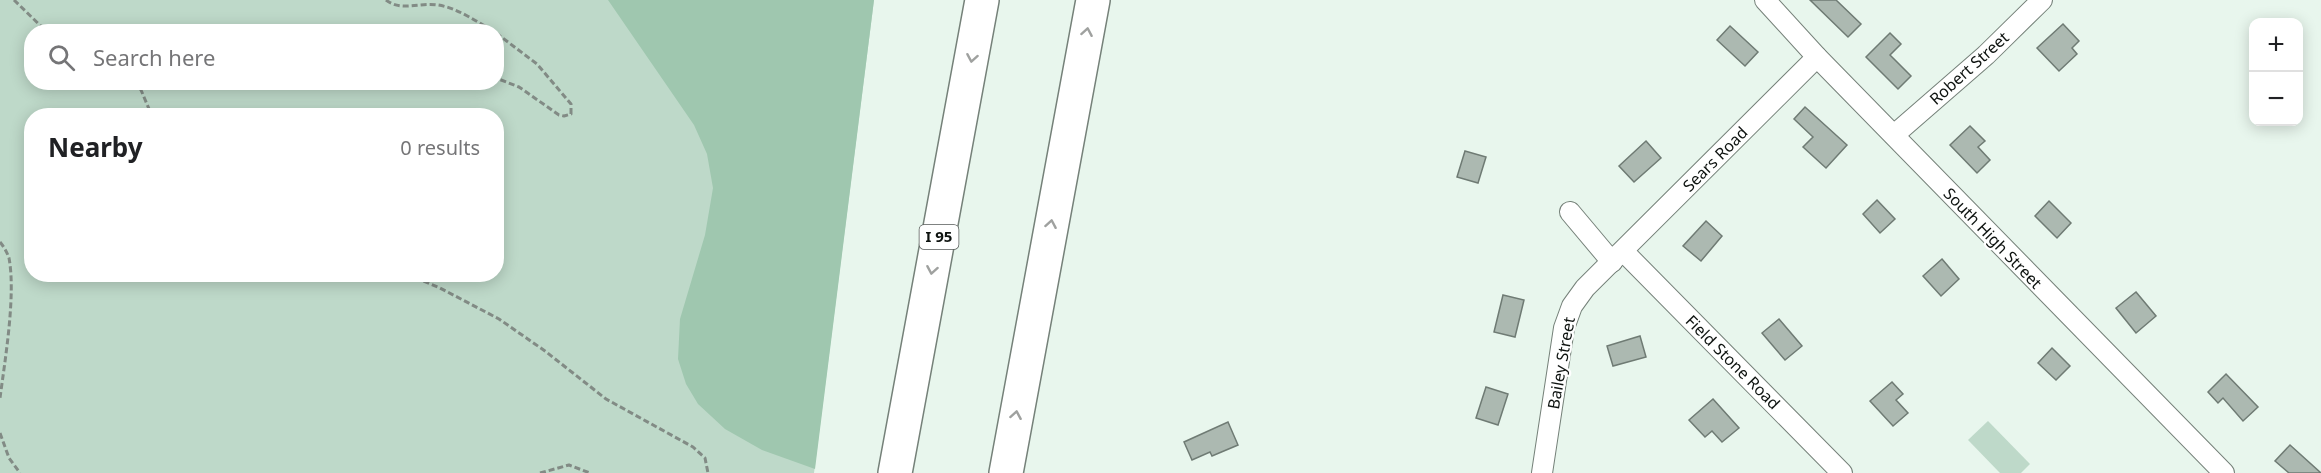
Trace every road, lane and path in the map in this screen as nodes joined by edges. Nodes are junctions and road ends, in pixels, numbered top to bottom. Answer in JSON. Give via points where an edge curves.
{"nodes":[{"id":1,"x":14,"y":0,"type":"edge"},
{"id":2,"x":386,"y":0,"type":"edge"},
{"id":3,"x":982,"y":0,"type":"edge"},
{"id":4,"x":1093,"y":0,"type":"edge"},
{"id":5,"x":1765,"y":0,"type":"edge"},
{"id":6,"x":2042,"y":0,"type":"edge"},
{"id":7,"x":39,"y":24,"type":"edge"},
{"id":8,"x":480,"y":24,"type":"edge"},
{"id":9,"x":504,"y":38,"type":"edge"},
{"id":10,"x":1817,"y":57,"type":"junction"},
{"id":11,"x":504,"y":81,"type":"edge"},
{"id":12,"x":141,"y":90,"type":"edge"},
{"id":13,"x":149,"y":108,"type":"edge"},
{"id":14,"x":1894,"y":135,"type":"junction"},
{"id":15,"x":1570,"y":212,"type":"dead end"},
{"id":16,"x":0,"y":242,"type":"edge"},
{"id":17,"x":1618,"y":256,"type":"junction"},
{"id":18,"x":425,"y":282,"type":"edge"},
{"id":19,"x":0,"y":398,"type":"edge"},
{"id":20,"x":0,"y":433,"type":"edge"},
{"id":21,"x":8,"y":454,"type":"junction"},
{"id":22,"x":0,"y":456,"type":"edge"},
{"id":23,"x":20,"y":473,"type":"edge"},
{"id":24,"x":540,"y":473,"type":"edge"},
{"id":25,"x":590,"y":473,"type":"edge"},
{"id":26,"x":708,"y":473,"type":"edge"},
{"id":27,"x":895,"y":473,"type":"edge"},
{"id":28,"x":1006,"y":473,"type":"edge"},
{"id":29,"x":1542,"y":473,"type":"edge"},
{"id":30,"x":1842,"y":473,"type":"edge"},
{"id":31,"x":2224,"y":473,"type":"edge"}],
"edges":[{"from":1,"to":7,"type":"path"},
{"from":2,"to":8,"type":"path","via":[[394,6],[431,4],[449,8]]},
{"from":3,"to":27,"type":"highway","number":"I 95","one_way":true},
{"from":28,"to":4,"type":"highway","one_way":true},
{"from":5,"to":10,"type":"street","name":"South High Street"},
{"from":6,"to":14,"type":"street","name":"Robert Street"},
{"from":9,"to":11,"type":"path","via":[[537,64],[571,104],[571,114],[559,115]]},
{"from":10,"to":14,"type":"street","name":"South High Street"},
{"from":10,"to":17,"type":"street","name":"Sears Road"},
{"from":12,"to":13,"type":"path"},
{"from":14,"to":31,"type":"street","name":"South High Street"},
{"from":15,"to":17,"type":"street"},
{"from":16,"to":19,"type":"path","via":[[9,259],[10,285]]},
{"from":17,"to":29,"type":"street","name":"Bailey Street","via":[[1572,306],[1564,328]]},
{"from":17,"to":30,"type":"street","name":"Field Stone Road"},
{"from":18,"to":26,"type":"path","via":[[514,329],[606,399],[693,447],[705,458]]},
{"from":20,"to":21,"type":"path"},
{"from":21,"to":22,"type":"path"},
{"from":21,"to":23,"type":"path"},
{"from":24,"to":25,"type":"path","via":[[564,465]]}]}
